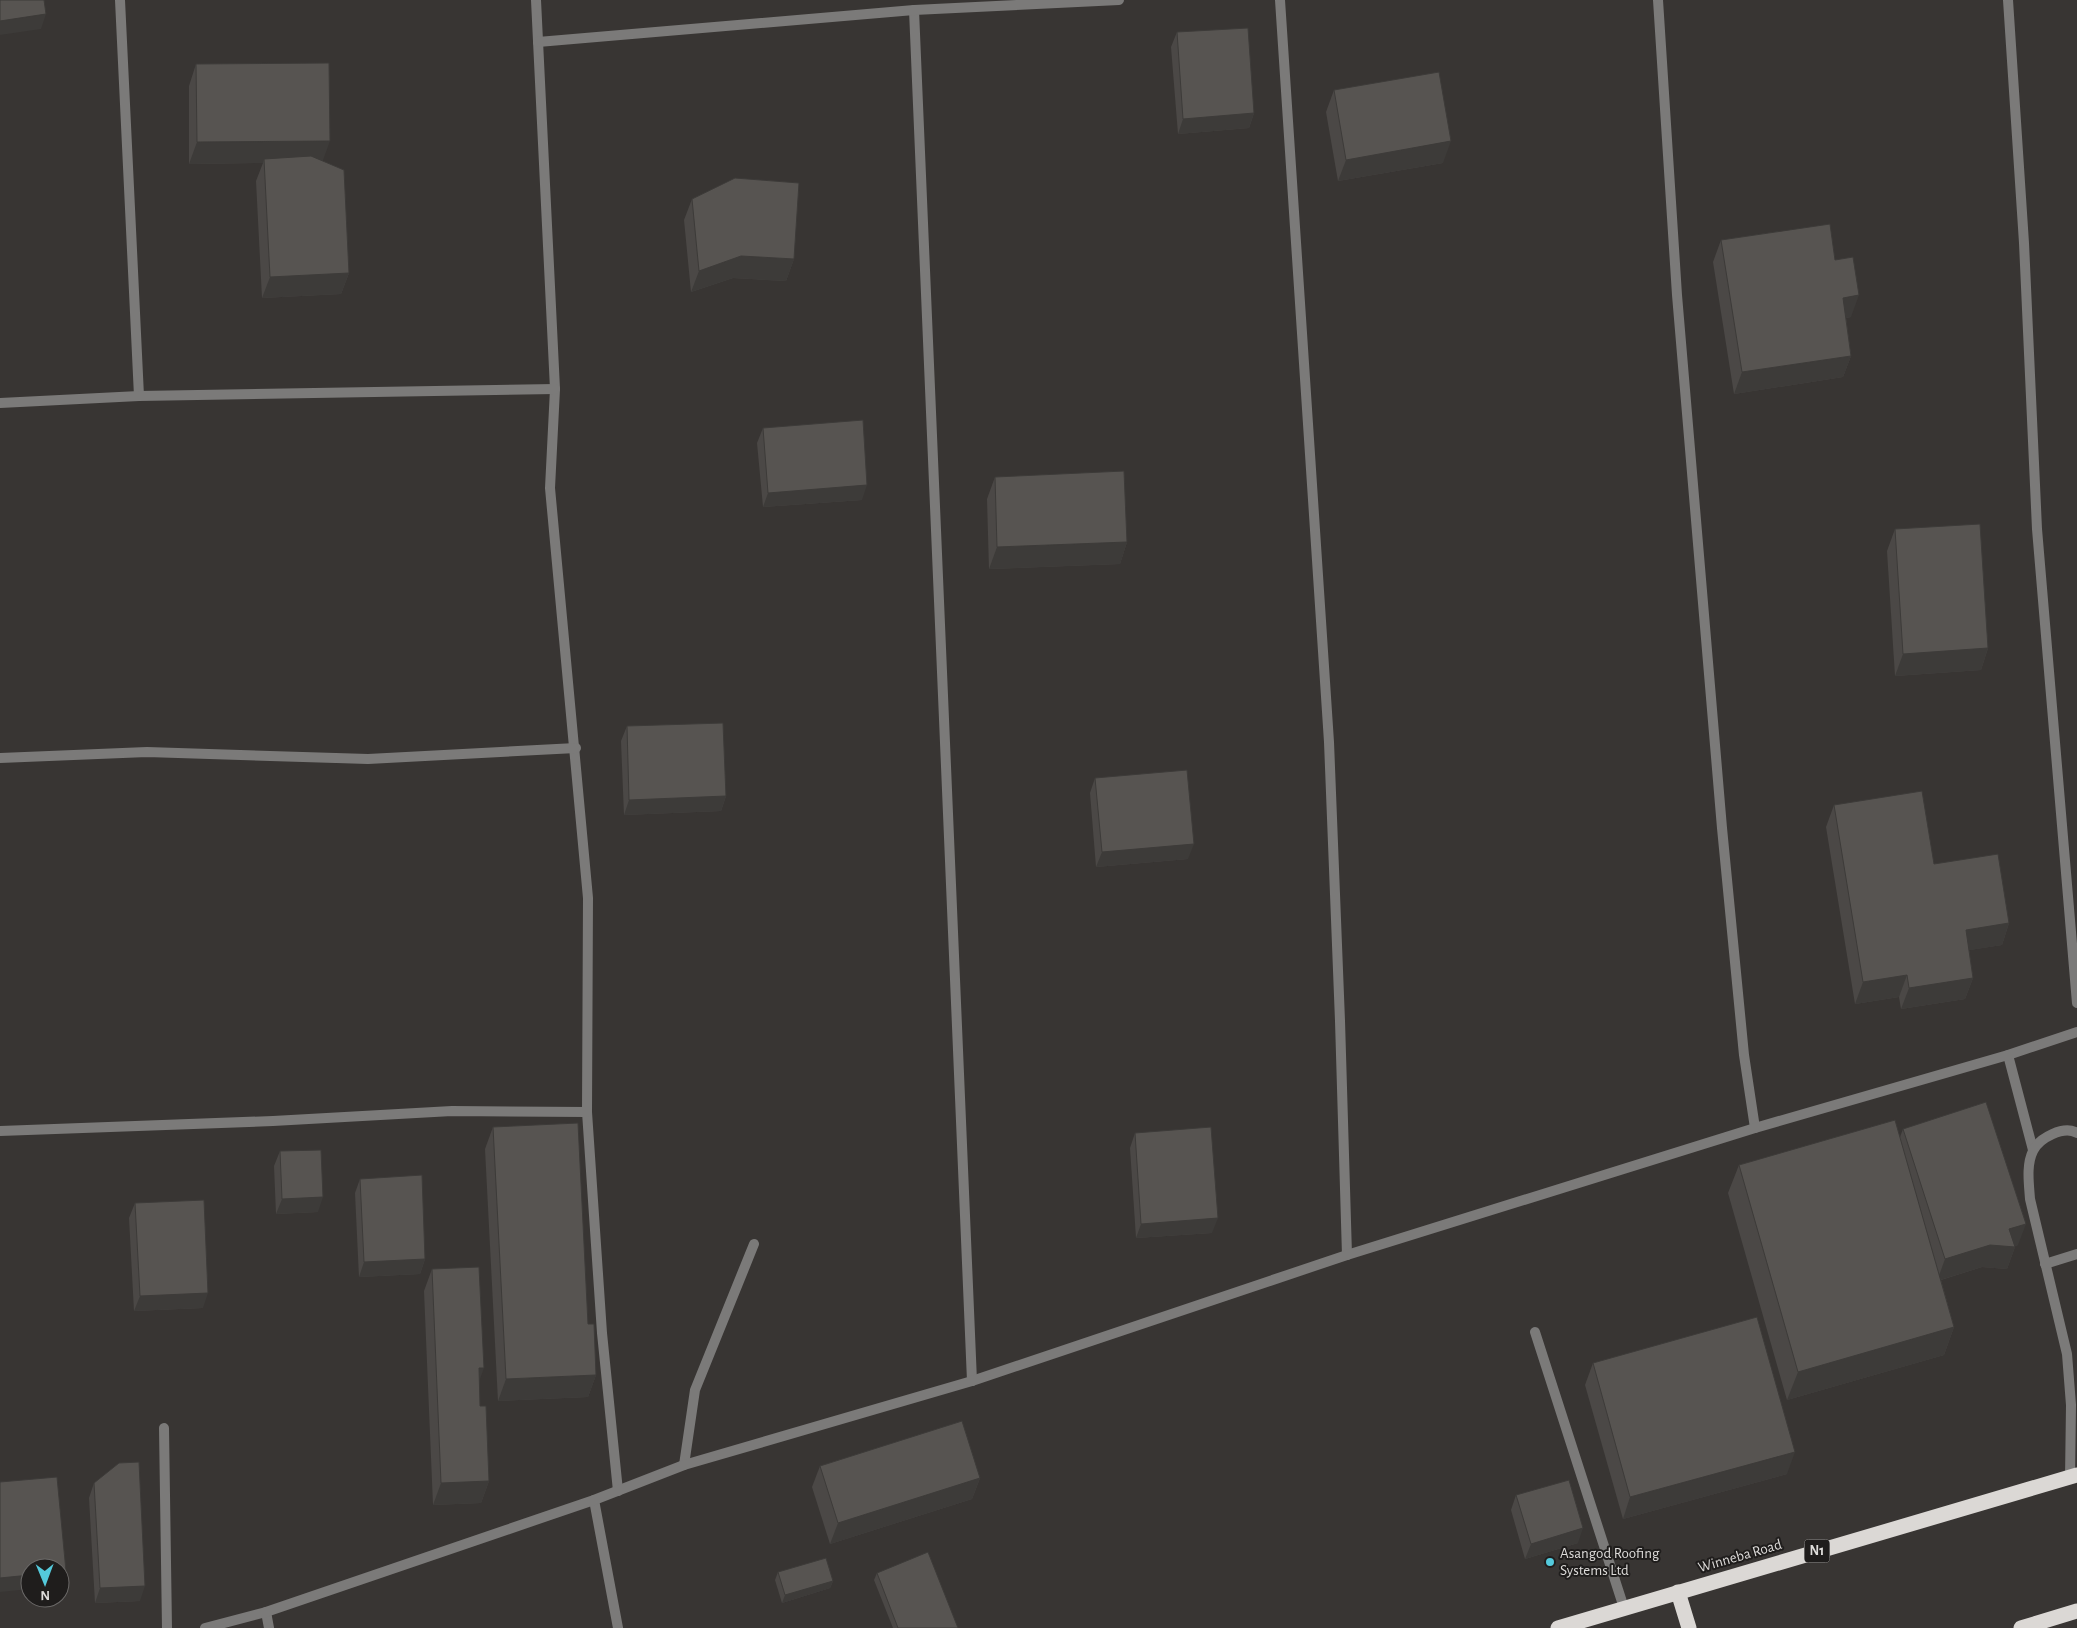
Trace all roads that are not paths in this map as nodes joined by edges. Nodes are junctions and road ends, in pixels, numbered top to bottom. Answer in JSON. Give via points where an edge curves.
{"nodes":[{"id":1,"x":120,"y":0,"type":"edge"},
{"id":2,"x":536,"y":0,"type":"edge"},
{"id":3,"x":1119,"y":0,"type":"edge"},
{"id":4,"x":1280,"y":0,"type":"edge"},
{"id":5,"x":1658,"y":0,"type":"edge"},
{"id":6,"x":2008,"y":0,"type":"edge"},
{"id":7,"x":914,"y":10,"type":"junction"},
{"id":8,"x":538,"y":42,"type":"junction"},
{"id":9,"x":554,"y":389,"type":"junction"},
{"id":10,"x":138,"y":396,"type":"junction"},
{"id":11,"x":0,"y":403,"type":"edge"},
{"id":12,"x":576,"y":748,"type":"junction"},
{"id":13,"x":0,"y":758,"type":"edge"},
{"id":14,"x":2077,"y":1003,"type":"edge"},
{"id":15,"x":2077,"y":1032,"type":"edge"},
{"id":16,"x":2008,"y":1055,"type":"junction"},
{"id":17,"x":587,"y":1112,"type":"junction"},
{"id":18,"x":1755,"y":1128,"type":"junction"},
{"id":19,"x":0,"y":1131,"type":"edge"},
{"id":20,"x":2077,"y":1133,"type":"edge"},
{"id":21,"x":2033,"y":1150,"type":"junction"},
{"id":22,"x":754,"y":1244,"type":"dead end"},
{"id":23,"x":2077,"y":1254,"type":"edge"},
{"id":24,"x":1347,"y":1255,"type":"junction"},
{"id":25,"x":2045,"y":1264,"type":"junction"},
{"id":26,"x":1535,"y":1332,"type":"dead end"},
{"id":27,"x":972,"y":1382,"type":"junction"},
{"id":28,"x":2074,"y":1404,"type":"edge"},
{"id":29,"x":164,"y":1428,"type":"dead end"},
{"id":30,"x":684,"y":1465,"type":"junction"},
{"id":31,"x":2073,"y":1477,"type":"edge"},
{"id":32,"x":618,"y":1491,"type":"junction"},
{"id":33,"x":594,"y":1500,"type":"junction"},
{"id":34,"x":1678,"y":1592,"type":"junction"},
{"id":35,"x":1624,"y":1608,"type":"junction"},
{"id":36,"x":2077,"y":1611,"type":"edge"},
{"id":37,"x":266,"y":1612,"type":"junction"},
{"id":38,"x":167,"y":1628,"type":"edge"},
{"id":39,"x":204,"y":1628,"type":"edge"},
{"id":40,"x":269,"y":1628,"type":"edge"},
{"id":41,"x":618,"y":1628,"type":"edge"},
{"id":42,"x":1558,"y":1628,"type":"edge"},
{"id":43,"x":1689,"y":1628,"type":"edge"},
{"id":44,"x":2020,"y":1628,"type":"edge"}],
"edges":[{"from":1,"to":10,"type":"street"},
{"from":2,"to":8,"type":"street"},
{"from":3,"to":7,"type":"street"},
{"from":4,"to":24,"type":"street","via":[[1329,742]]},
{"from":5,"to":18,"type":"street","via":[[1677,295],[1722,828],[1744,1054]]},
{"from":6,"to":14,"type":"street","via":[[2024,244],[2037,529]]},
{"from":7,"to":8,"type":"street"},
{"from":7,"to":27,"type":"street"},
{"from":8,"to":9,"type":"street"},
{"from":9,"to":10,"type":"street"},
{"from":9,"to":12,"type":"street","via":[[550,488]]},
{"from":10,"to":11,"type":"street"},
{"from":12,"to":13,"type":"street","via":[[368,759],[147,752]]},
{"from":12,"to":17,"type":"street","via":[[588,898]]},
{"from":15,"to":16,"type":"street"},
{"from":16,"to":18,"type":"street"},
{"from":16,"to":21,"type":"street"},
{"from":17,"to":19,"type":"street","via":[[452,1111]]},
{"from":17,"to":32,"type":"street","via":[[602,1333]]},
{"from":18,"to":24,"type":"street"},
{"from":20,"to":21,"type":"street","via":[[2058,1131]]},
{"from":21,"to":25,"type":"street","via":[[2028,1174],[2030,1198]]},
{"from":22,"to":30,"type":"street","via":[[695,1390]]},
{"from":23,"to":25,"type":"street"},
{"from":24,"to":27,"type":"street"},
{"from":25,"to":28,"type":"street","via":[[2067,1354]]},
{"from":26,"to":35,"type":"street"},
{"from":27,"to":30,"type":"street"},
{"from":28,"to":31,"type":"street"},
{"from":29,"to":38,"type":"street"},
{"from":30,"to":32,"type":"street"},
{"from":31,"to":34,"type":"highway","name":"Winneba Road","number":"N1"},
{"from":32,"to":33,"type":"street"},
{"from":33,"to":37,"type":"street"},
{"from":33,"to":41,"type":"street"},
{"from":34,"to":35,"type":"highway","name":"Winneba Road","number":"N1"},
{"from":34,"to":43,"type":"highway"},
{"from":35,"to":42,"type":"highway","name":"Winneba Road","number":"N1"},
{"from":36,"to":44,"type":"highway"},
{"from":37,"to":39,"type":"street"},
{"from":37,"to":40,"type":"street"}]}
